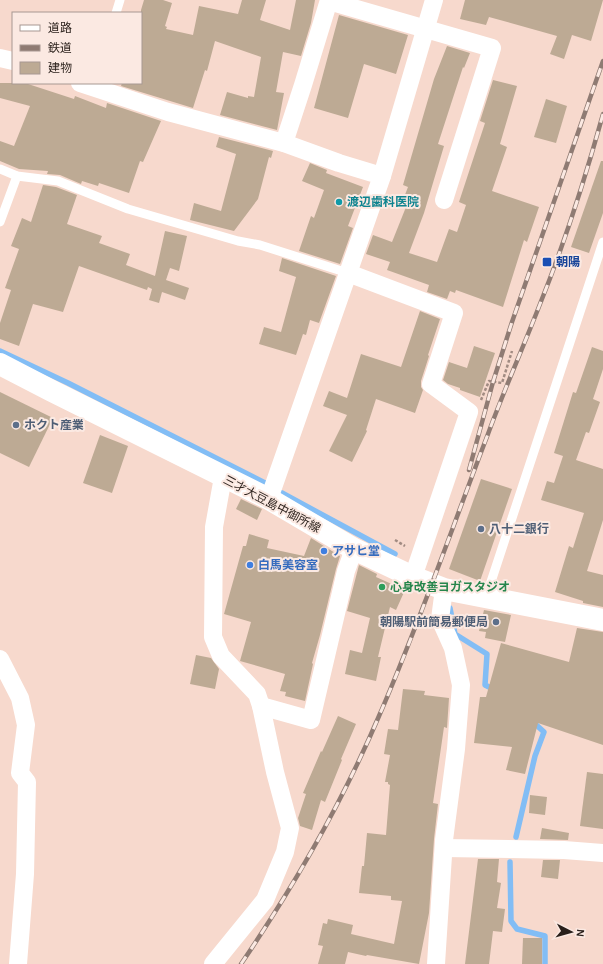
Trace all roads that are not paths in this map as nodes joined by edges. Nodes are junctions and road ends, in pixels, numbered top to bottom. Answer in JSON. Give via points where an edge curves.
{"nodes":[{"id":1,"x":120,"y":0,"type":"edge"},
{"id":2,"x":329,"y":0,"type":"edge"},
{"id":3,"x":434,"y":0,"type":"edge"},
{"id":4,"x":116,"y":12,"type":"edge"},
{"id":5,"x":426,"y":28,"type":"junction"},
{"id":6,"x":0,"y":58,"type":"edge"},
{"id":7,"x":12,"y":61,"type":"edge"},
{"id":8,"x":91,"y":85,"type":"edge"},
{"id":9,"x":284,"y":143,"type":"junction"},
{"id":10,"x":0,"y":169,"type":"edge"},
{"id":11,"x":17,"y":176,"type":"junction"},
{"id":12,"x":382,"y":176,"type":"junction"},
{"id":13,"x":444,"y":200,"type":"dead end"},
{"id":14,"x":0,"y":222,"type":"edge"},
{"id":15,"x":603,"y":242,"type":"edge"},
{"id":16,"x":348,"y":273,"type":"junction"},
{"id":17,"x":0,"y":364,"type":"edge"},
{"id":18,"x":223,"y":477,"type":"junction"},
{"id":19,"x":268,"y":499,"type":"junction"},
{"id":20,"x":354,"y":549,"type":"junction"},
{"id":21,"x":413,"y":577,"type":"junction"},
{"id":22,"x":444,"y":589,"type":"junction"},
{"id":23,"x":486,"y":597,"type":"junction"},
{"id":24,"x":603,"y":620,"type":"edge"},
{"id":25,"x":0,"y":659,"type":"edge"},
{"id":26,"x":261,"y":706,"type":"junction"},
{"id":27,"x":444,"y":848,"type":"junction"},
{"id":28,"x":603,"y":853,"type":"edge"},
{"id":29,"x":18,"y":964,"type":"edge"},
{"id":30,"x":213,"y":964,"type":"edge"},
{"id":31,"x":436,"y":964,"type":"edge"}],
"edges":[{"from":1,"to":4,"type":"lane"},
{"from":2,"to":5,"type":"street"},
{"from":2,"to":9,"type":"street"},
{"from":3,"to":5,"type":"street"},
{"from":5,"to":12,"type":"street"},
{"from":5,"to":13,"type":"street","via":[[492,48]]},
{"from":6,"to":7,"type":"street"},
{"from":8,"to":9,"type":"street","via":[[168,112]]},
{"from":9,"to":12,"type":"street"},
{"from":10,"to":11,"type":"lane"},
{"from":11,"to":14,"type":"lane"},
{"from":11,"to":16,"type":"lane","via":[[58,180],[128,209],[260,245]]},
{"from":12,"to":16,"type":"street"},
{"from":15,"to":23,"type":"lane"},
{"from":16,"to":19,"type":"street"},
{"from":16,"to":21,"type":"street","via":[[454,313],[431,384],[469,412]]},
{"from":17,"to":18,"type":"main road","name":"三才大豆島中御所線"},
{"from":18,"to":19,"type":"main road","name":"三才大豆島中御所線"},
{"from":18,"to":26,"type":"street","via":[[214,527],[213,637],[221,656],[257,694]]},
{"from":19,"to":20,"type":"main road","name":"三才大豆島中御所線"},
{"from":20,"to":21,"type":"main road","name":"三才大豆島中御所線"},
{"from":20,"to":26,"type":"street","via":[[346,571],[311,720]]},
{"from":21,"to":22,"type":"main road","name":"三才大豆島中御所線"},
{"from":22,"to":23,"type":"main road","name":"三才大豆島中御所線"},
{"from":22,"to":27,"type":"street","via":[[440,619],[452,648],[461,685]]},
{"from":23,"to":24,"type":"main road","name":"三才大豆島中御所線"},
{"from":25,"to":29,"type":"street","via":[[20,698],[26,725],[20,773],[27,782],[25,874]]},
{"from":26,"to":30,"type":"street","via":[[290,828],[288,840],[265,900]]},
{"from":27,"to":28,"type":"street"},
{"from":27,"to":31,"type":"street"}]}
